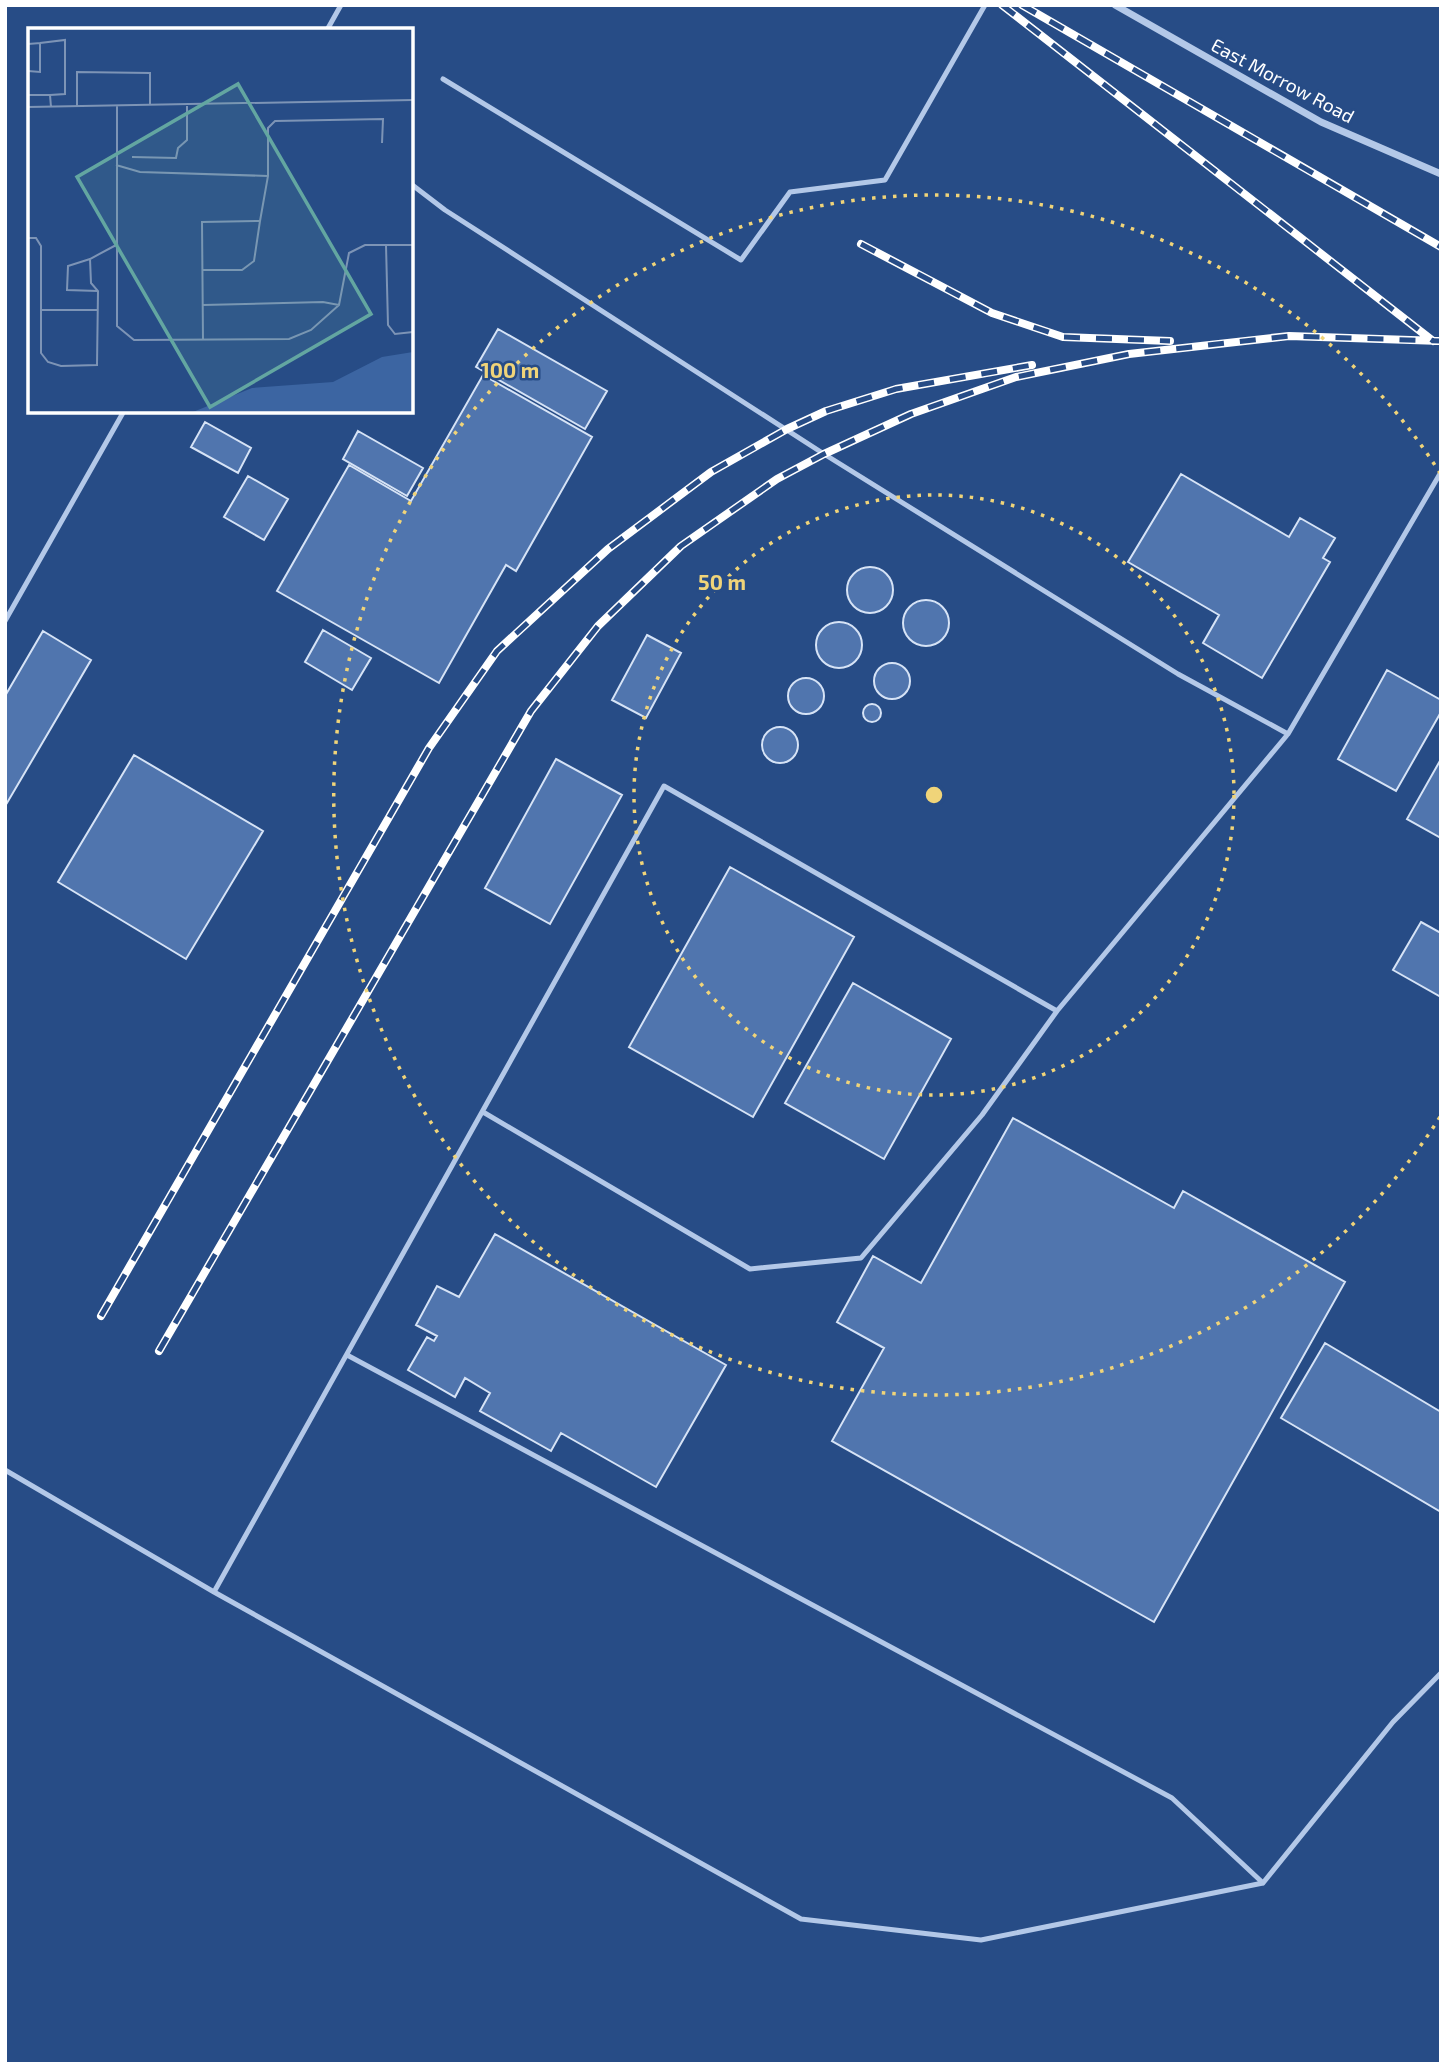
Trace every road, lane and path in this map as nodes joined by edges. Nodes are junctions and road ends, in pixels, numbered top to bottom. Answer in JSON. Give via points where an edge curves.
{"nodes":[{"id":1,"x":341,"y":5,"type":"edge"},
{"id":2,"x":985,"y":5,"type":"edge"},
{"id":3,"x":1115,"y":5,"type":"edge"},
{"id":4,"x":328,"y":28,"type":"edge"},
{"id":5,"x":443,"y":79,"type":"dead end"},
{"id":6,"x":1441,"y":174,"type":"edge"},
{"id":7,"x":413,"y":186,"type":"edge"},
{"id":8,"x":123,"y":413,"type":"edge"},
{"id":9,"x":1441,"y":472,"type":"edge"},
{"id":10,"x":9,"y":609,"type":"edge"},
{"id":11,"x":5,"y":621,"type":"edge"},
{"id":12,"x":1288,"y":734,"type":"junction"},
{"id":13,"x":1057,"y":1011,"type":"junction"},
{"id":14,"x":483,"y":1112,"type":"junction"},
{"id":15,"x":347,"y":1355,"type":"junction"},
{"id":16,"x":5,"y":1470,"type":"edge"},
{"id":17,"x":214,"y":1592,"type":"junction"},
{"id":18,"x":1441,"y":1673,"type":"edge"},
{"id":19,"x":1263,"y":1883,"type":"junction"}],
"edges":[{"from":1,"to":4,"type":"lane"},
{"from":2,"to":5,"type":"lane","via":[[885,180],[790,192],[741,260]]},
{"from":3,"to":6,"type":"street","name":"East Morrow Road","via":[[1321,122]]},
{"from":7,"to":12,"type":"lane","via":[[824,454],[1178,674]]},
{"from":8,"to":10,"type":"lane"},
{"from":9,"to":12,"type":"lane"},
{"from":10,"to":11,"type":"lane"},
{"from":12,"to":13,"type":"lane"},
{"from":13,"to":14,"type":"lane","via":[[982,1115],[860,1258],[750,1269]]},
{"from":13,"to":14,"type":"lane","via":[[664,786]]},
{"from":14,"to":15,"type":"lane"},
{"from":15,"to":17,"type":"lane"},
{"from":15,"to":19,"type":"lane","via":[[1172,1798]]},
{"from":16,"to":17,"type":"lane"},
{"from":17,"to":19,"type":"lane","via":[[801,1919],[981,1940]]},
{"from":18,"to":19,"type":"lane","via":[[1393,1722]]}]}
